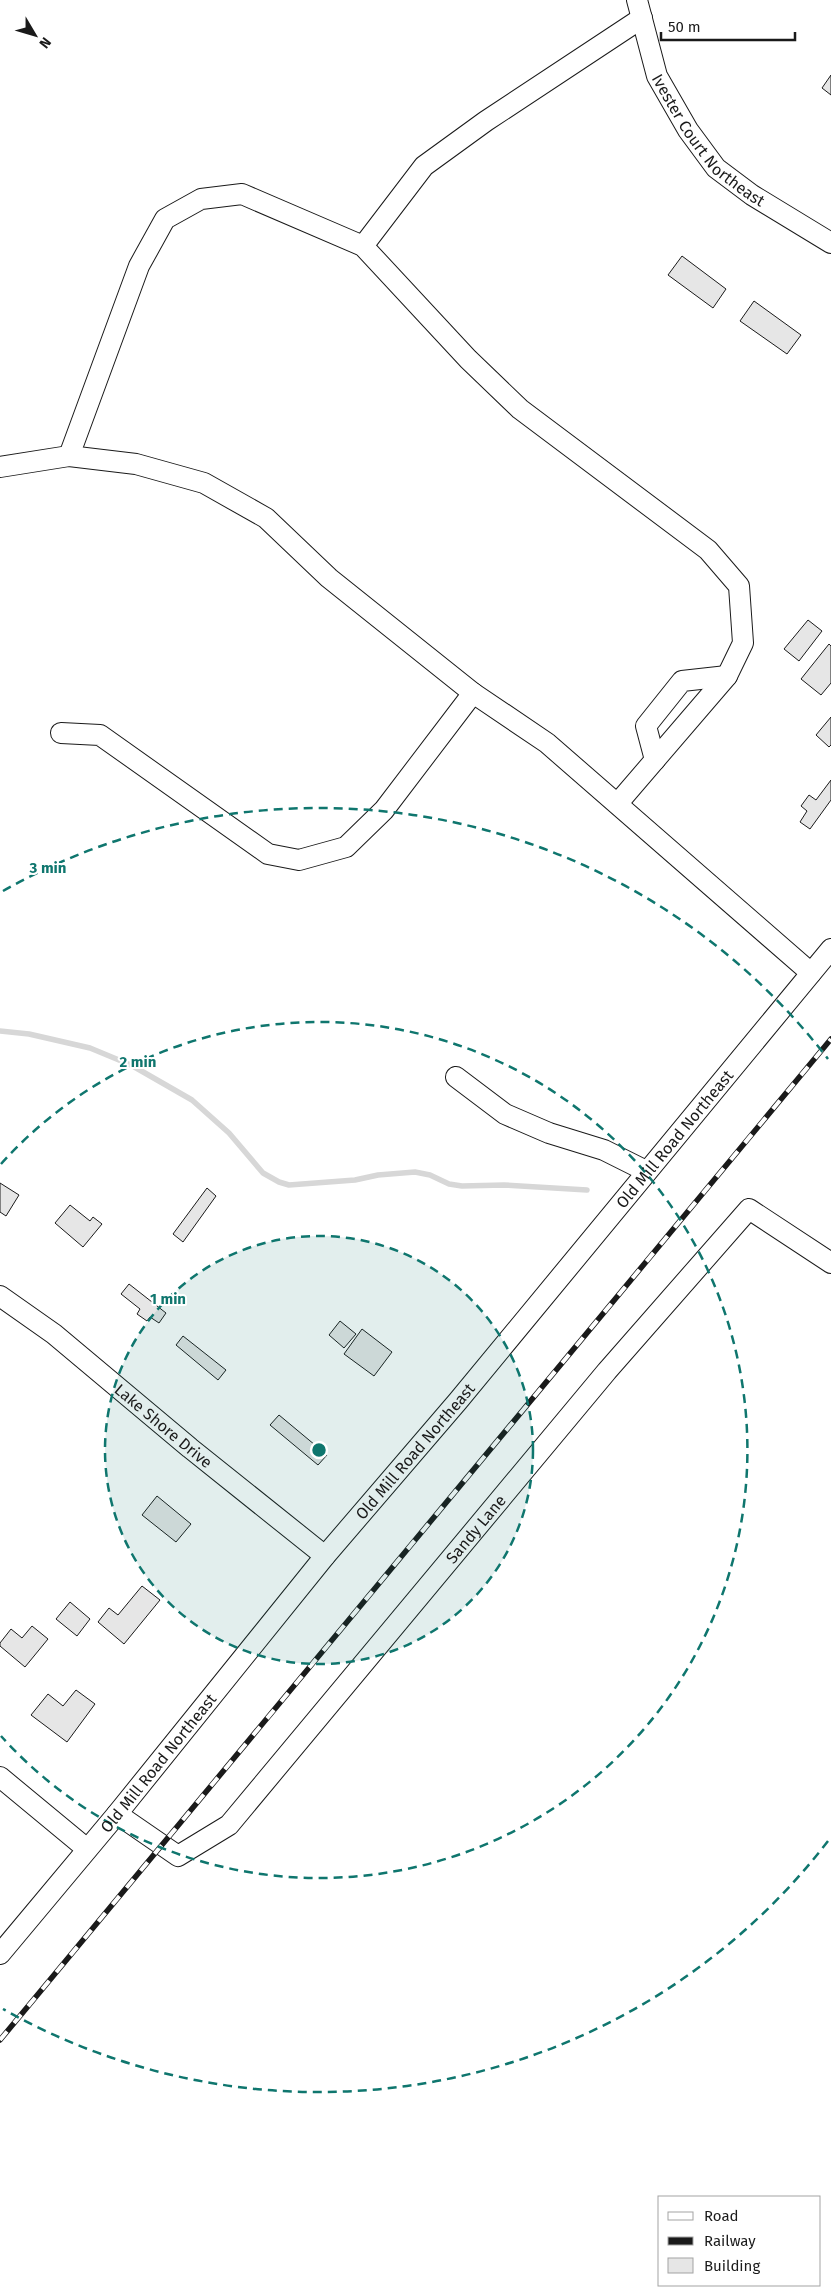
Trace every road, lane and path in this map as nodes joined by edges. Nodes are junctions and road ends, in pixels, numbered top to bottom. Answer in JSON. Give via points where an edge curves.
{"nodes":[{"id":1,"x":640,"y":9,"type":"edge"},
{"id":2,"x":831,"y":243,"type":"edge"},
{"id":3,"x":364,"y":246,"type":"junction"},
{"id":4,"x":69,"y":456,"type":"junction"},
{"id":5,"x":0,"y":467,"type":"edge"},
{"id":6,"x":727,"y":676,"type":"junction"},
{"id":7,"x":473,"y":693,"type":"junction"},
{"id":8,"x":61,"y":734,"type":"dead end"},
{"id":9,"x":655,"y":760,"type":"junction"},
{"id":10,"x":618,"y":804,"type":"junction"},
{"id":11,"x":831,"y":949,"type":"edge"},
{"id":12,"x":811,"y":973,"type":"junction"},
{"id":13,"x":456,"y":1077,"type":"dead end"},
{"id":14,"x":646,"y":1171,"type":"junction"},
{"id":15,"x":831,"y":1263,"type":"edge"},
{"id":16,"x":0,"y":1296,"type":"edge"},
{"id":17,"x":325,"y":1556,"type":"junction"},
{"id":18,"x":0,"y":1777,"type":"edge"},
{"id":19,"x":117,"y":1814,"type":"junction"},
{"id":20,"x":87,"y":1850,"type":"junction"},
{"id":21,"x":0,"y":1954,"type":"edge"}],
"edges":[{"from":1,"to":2,"type":"street","name":"Ivester Court Northeast","via":[[657,76],[688,130],[716,168],[752,195]]},
{"from":1,"to":3,"type":"street","via":[[424,166]]},
{"from":3,"to":4,"type":"street","via":[[242,194],[201,199],[165,219],[139,266]]},
{"from":3,"to":6,"type":"street","via":[[468,359],[520,409],[708,550],[739,586],[743,643]]},
{"from":4,"to":5,"type":"street"},
{"from":4,"to":7,"type":"street","via":[[136,464],[204,483],[266,518],[329,578]]},
{"from":6,"to":9,"type":"street"},
{"from":6,"to":9,"type":"street","via":[[682,681],[646,726]]},
{"from":7,"to":8,"type":"street","via":[[384,810],[346,847],[299,860],[268,854],[100,735]]},
{"from":7,"to":10,"type":"street","via":[[546,743]]},
{"from":9,"to":10,"type":"street"},
{"from":10,"to":12,"type":"street"},
{"from":11,"to":12,"type":"street","name":"Old Mill Road Northeast"},
{"from":12,"to":14,"type":"street","name":"Old Mill Road Northeast"},
{"from":13,"to":14,"type":"street","via":[[505,1114],[549,1133],[604,1150]]},
{"from":14,"to":17,"type":"street","name":"Old Mill Road Northeast","via":[[458,1401]]},
{"from":15,"to":19,"type":"street","name":"Sandy Lane","via":[[749,1209],[607,1371],[229,1825],[178,1856]]},
{"from":16,"to":17,"type":"street","name":"Lake Shore Drive","via":[[54,1334]]},
{"from":17,"to":19,"type":"street","name":"Old Mill Road Northeast"},
{"from":18,"to":20,"type":"street"},
{"from":19,"to":20,"type":"street","name":"Old Mill Road Northeast"},
{"from":20,"to":21,"type":"street","name":"Old Mill Road Northeast"}]}
